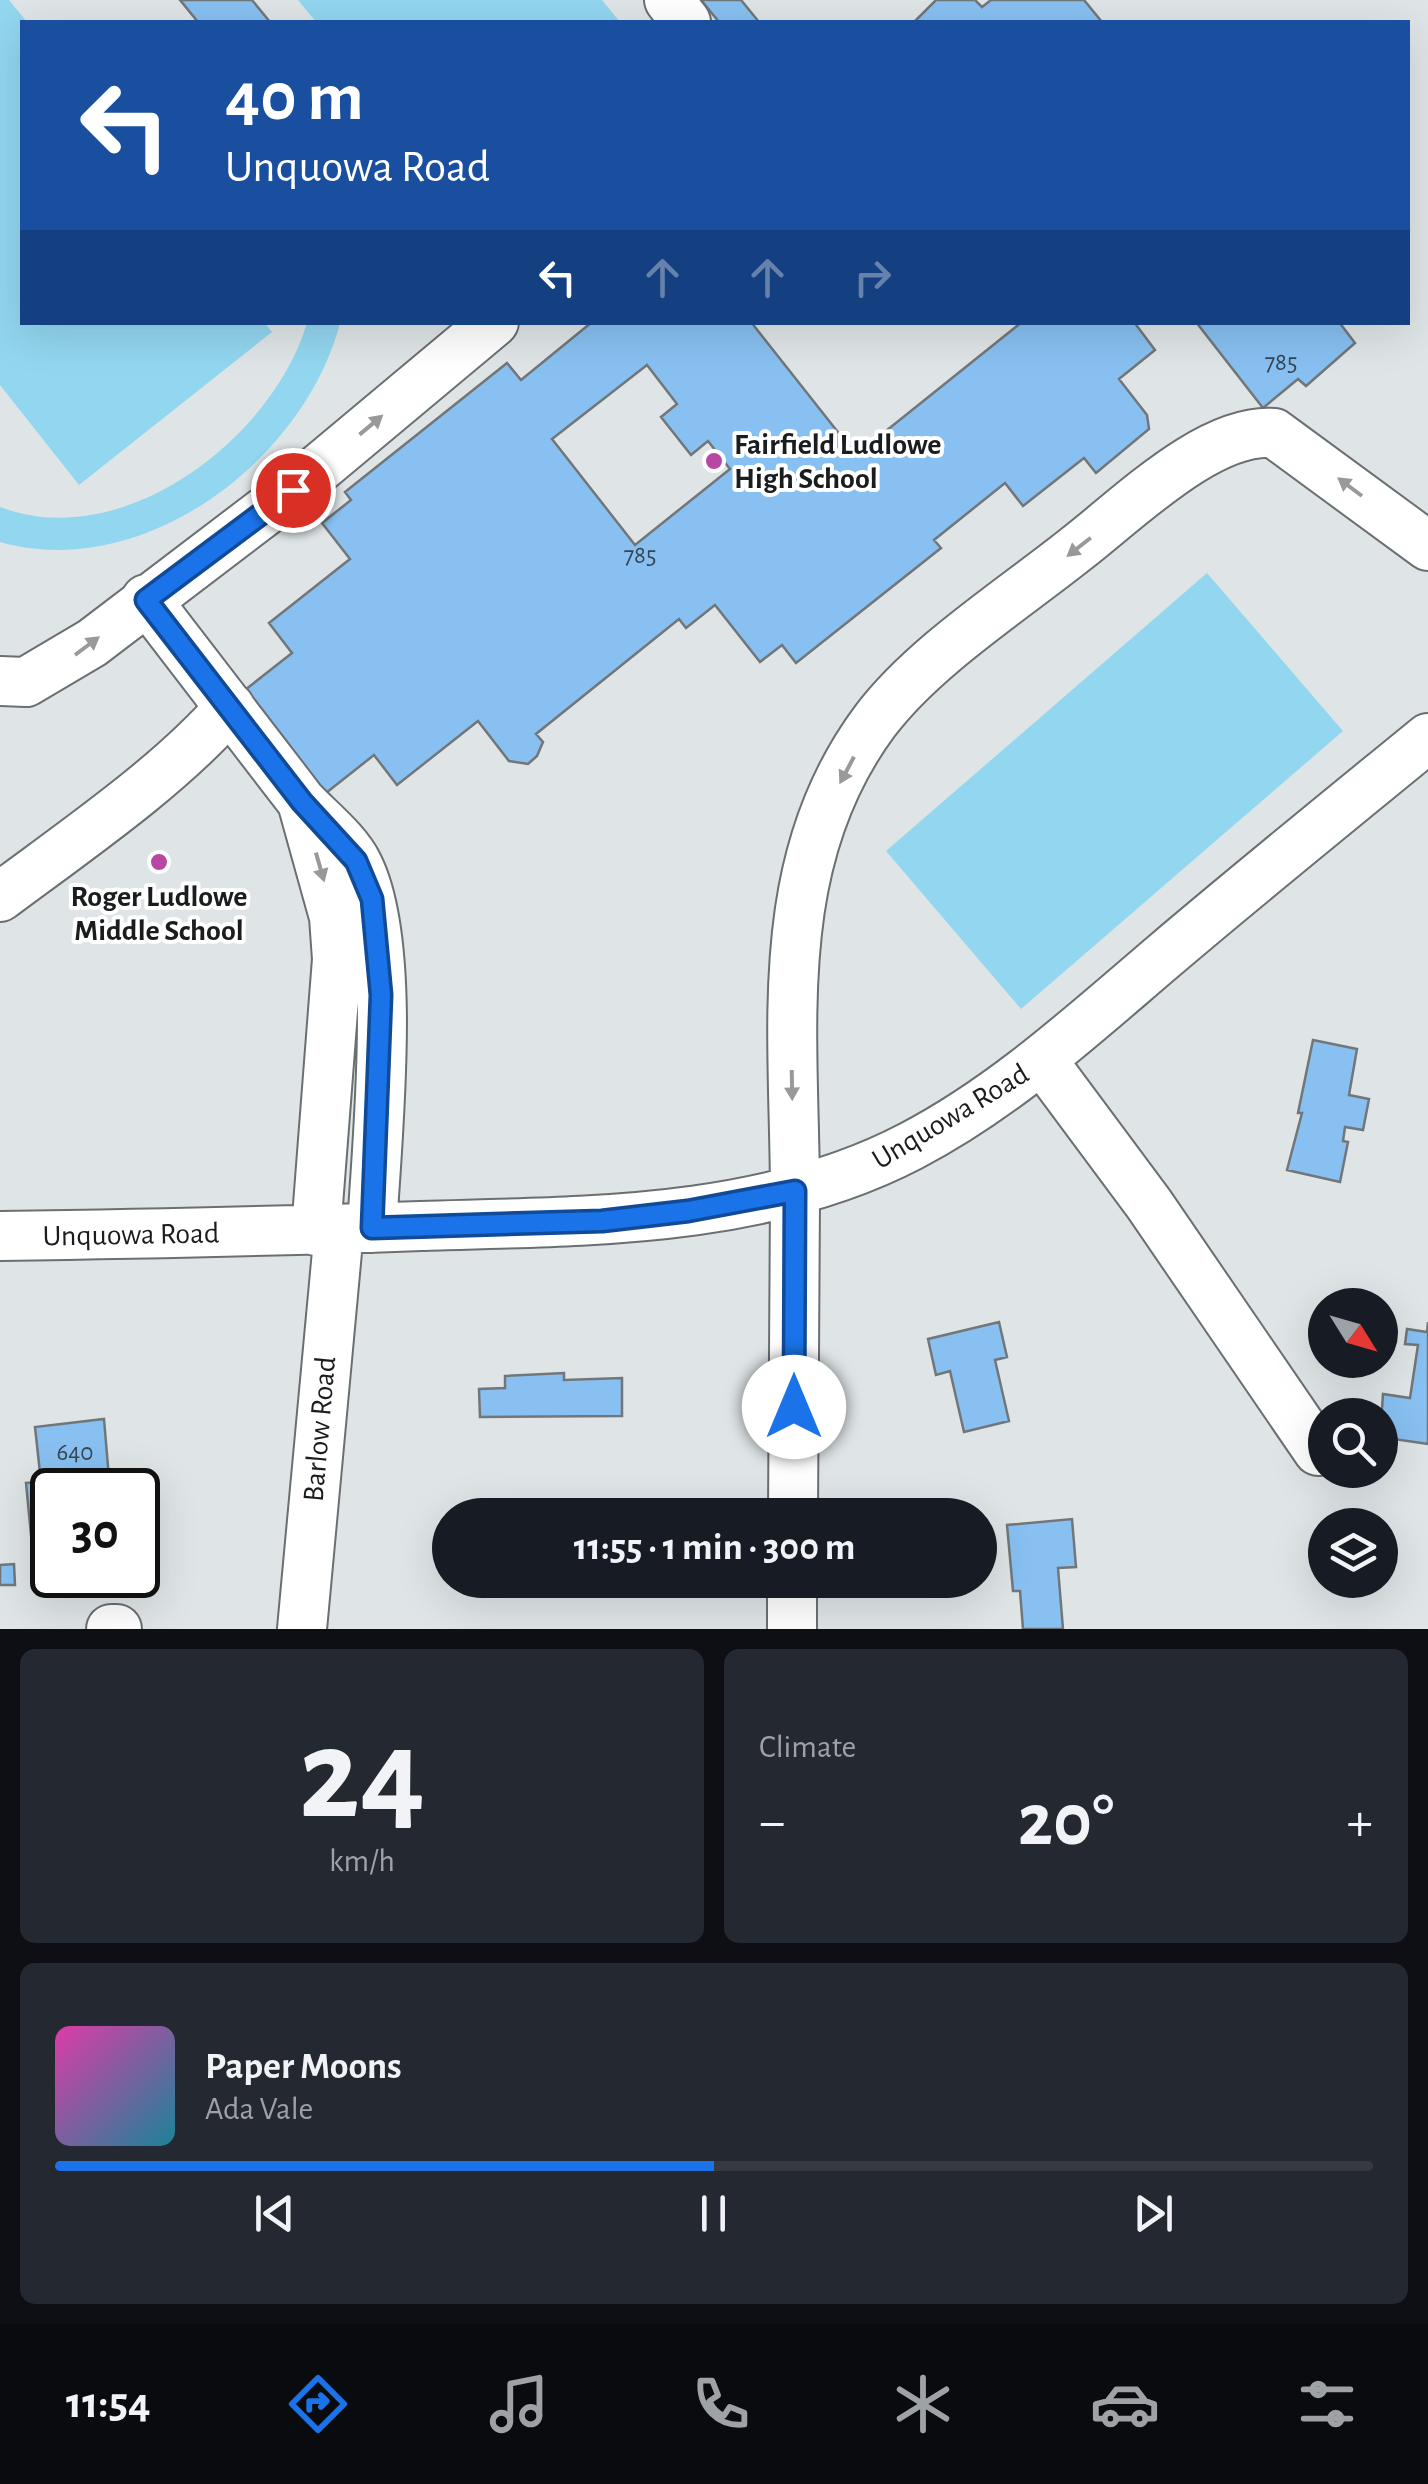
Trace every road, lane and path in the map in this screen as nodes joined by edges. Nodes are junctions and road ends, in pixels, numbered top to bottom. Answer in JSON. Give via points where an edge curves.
{"nodes":[{"id":1,"x":668,"y":0,"type":"edge"},
{"id":2,"x":684,"y":20,"type":"edge"},
{"id":3,"x":490,"y":325,"type":"edge"},
{"id":4,"x":1428,"y":546,"type":"edge"},
{"id":5,"x":146,"y":600,"type":"junction"},
{"id":6,"x":0,"y":681,"type":"edge"},
{"id":7,"x":230,"y":707,"type":"junction"},
{"id":8,"x":1428,"y":738,"type":"edge"},
{"id":9,"x":0,"y":897,"type":"edge"},
{"id":10,"x":1042,"y":1060,"type":"junction"},
{"id":11,"x":795,"y":1191,"type":"junction"},
{"id":12,"x":342,"y":1230,"type":"junction"},
{"id":13,"x":0,"y":1236,"type":"edge"},
{"id":14,"x":1308,"y":1435,"type":"edge"},
{"id":15,"x":793,"y":1498,"type":"edge"},
{"id":16,"x":792,"y":1598,"type":"edge"},
{"id":17,"x":302,"y":1629,"type":"edge"},
{"id":18,"x":792,"y":1629,"type":"edge"}],
"edges":[{"from":1,"to":2,"type":"street"},
{"from":5,"to":3,"type":"street","one_way":true,"via":[[293,490]]},
{"from":4,"to":11,"type":"street","one_way":true,"via":[[1274,433],[1254,431],[1201,454],[901,688],[845,773],[802,882],[791,1015]]},
{"from":6,"to":5,"type":"street","one_way":true,"via":[[26,682],[46,673]]},
{"from":5,"to":7,"type":"street","name":"Barlow Road"},
{"from":7,"to":9,"type":"street","via":[[182,754]]},
{"from":7,"to":12,"type":"street","name":"Barlow Road","via":[[356,861],[372,899],[381,995]]},
{"from":8,"to":10,"type":"street","name":"Unquowa Road"},
{"from":10,"to":11,"type":"street","name":"Unquowa Road","via":[[911,1146]]},
{"from":10,"to":14,"type":"street"},
{"from":11,"to":12,"type":"street","name":"Unquowa Road","via":[[602,1221]]},
{"from":11,"to":15,"type":"street"},
{"from":12,"to":13,"type":"street","name":"Unquowa Road"},
{"from":12,"to":17,"type":"street","name":"Barlow Road"},
{"from":16,"to":18,"type":"street"}]}
